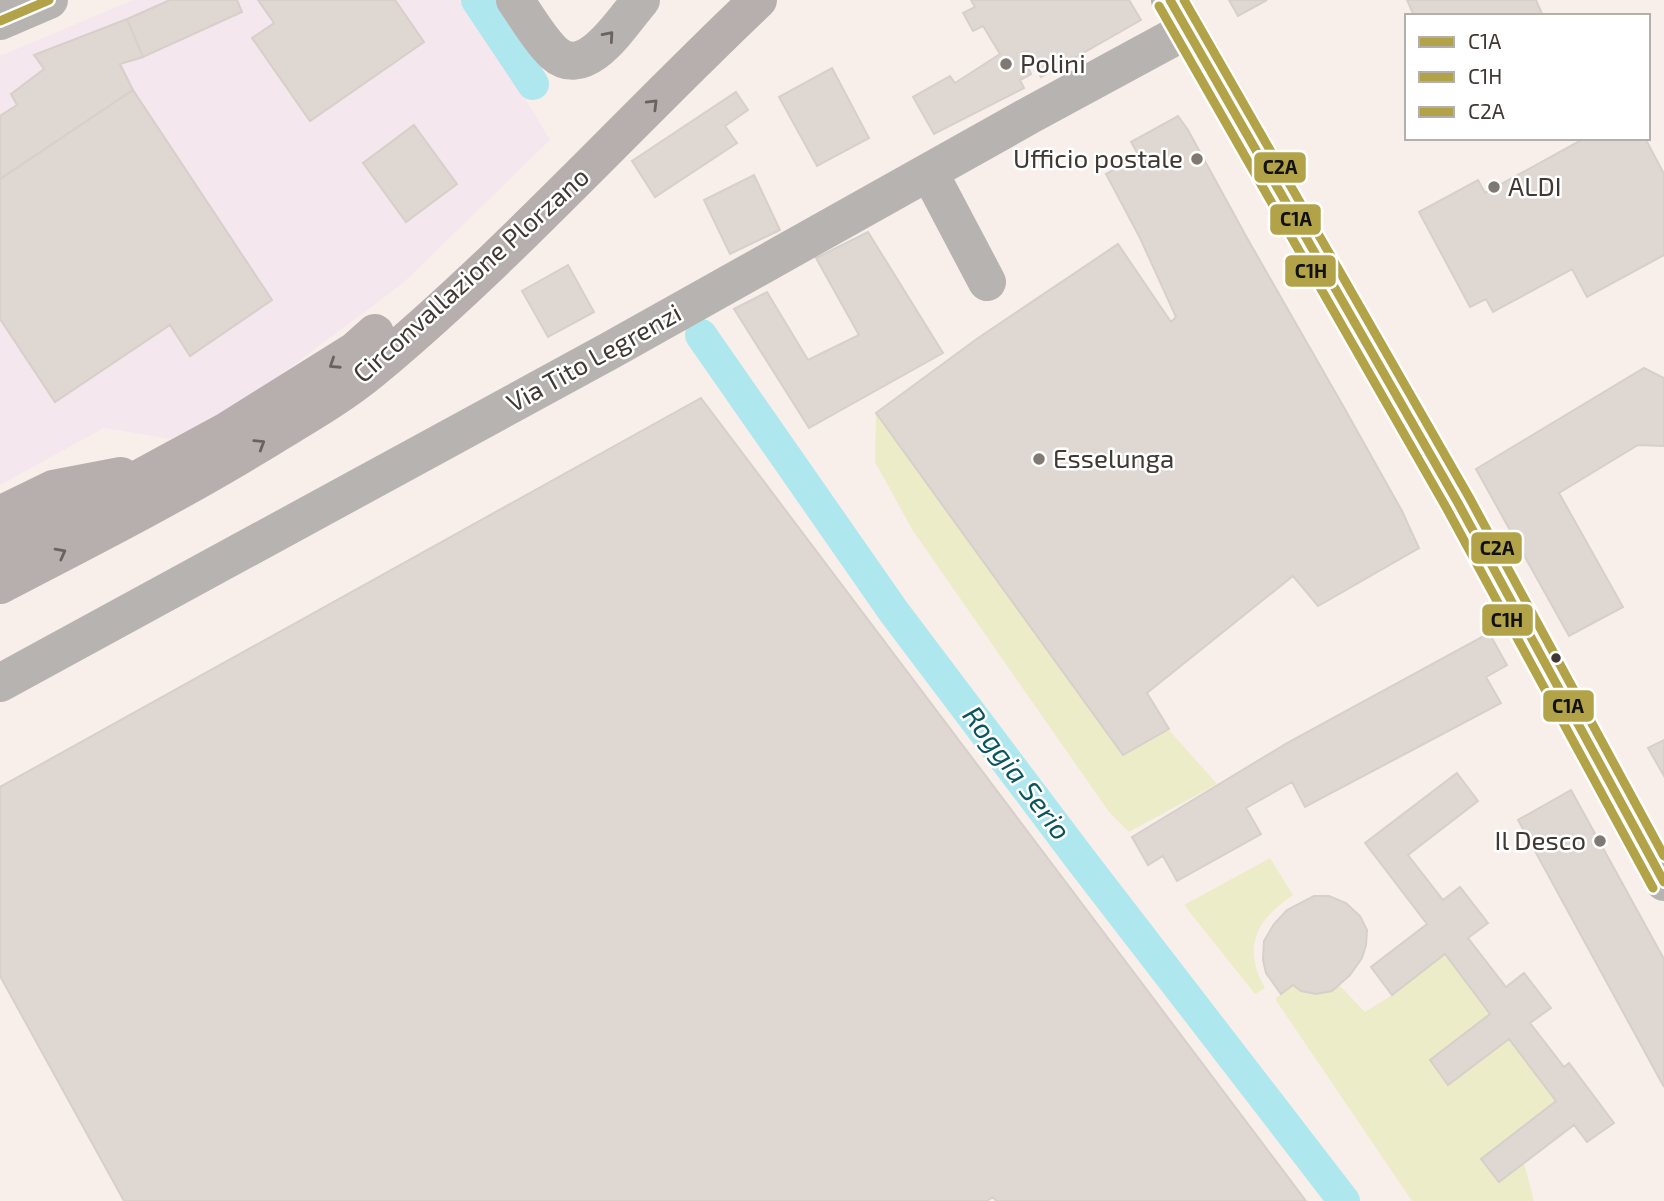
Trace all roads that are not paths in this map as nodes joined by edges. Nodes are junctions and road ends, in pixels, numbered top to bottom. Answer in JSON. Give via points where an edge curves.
{"nodes":[{"id":1,"x":48,"y":0,"type":"edge"},
{"id":2,"x":515,"y":0,"type":"edge"},
{"id":3,"x":641,"y":0,"type":"edge"},
{"id":4,"x":720,"y":0,"type":"edge"},
{"id":5,"x":758,"y":0,"type":"edge"},
{"id":6,"x":1179,"y":15,"type":"edge"},
{"id":7,"x":0,"y":21,"type":"edge"},
{"id":8,"x":929,"y":173,"type":"junction"},
{"id":9,"x":987,"y":282,"type":"dead end"},
{"id":10,"x":157,"y":469,"type":"junction"},
{"id":11,"x":0,"y":515,"type":"edge"},
{"id":12,"x":0,"y":554,"type":"edge"},
{"id":13,"x":0,"y":585,"type":"edge"},
{"id":14,"x":0,"y":683,"type":"edge"},
{"id":15,"x":1664,"y":883,"type":"edge"}],
"edges":[{"from":1,"to":7,"type":"street"},
{"from":2,"to":3,"type":"street","one_way":true,"via":[[548,46],[571,62],[595,52]]},
{"from":4,"to":10,"type":"highway","name":"Circonvallazione Plorzano","one_way":true,"via":[[458,261],[356,350]]},
{"from":13,"to":5,"type":"highway","name":"Circonvallazione Plorzano","one_way":true,"via":[[219,469],[370,372],[597,160]]},
{"from":6,"to":8,"type":"street","name":"Via Tito Legrenzi","via":[[1032,114]]},
{"from":6,"to":15,"type":"street","via":[[1463,512]]},
{"from":8,"to":9,"type":"street"},
{"from":8,"to":14,"type":"street","name":"Via Tito Legrenzi"},
{"from":10,"to":11,"type":"highway","via":[[53,489]]},
{"from":10,"to":12,"type":"highway","name":"Circonvallazione Plorzano"}]}
